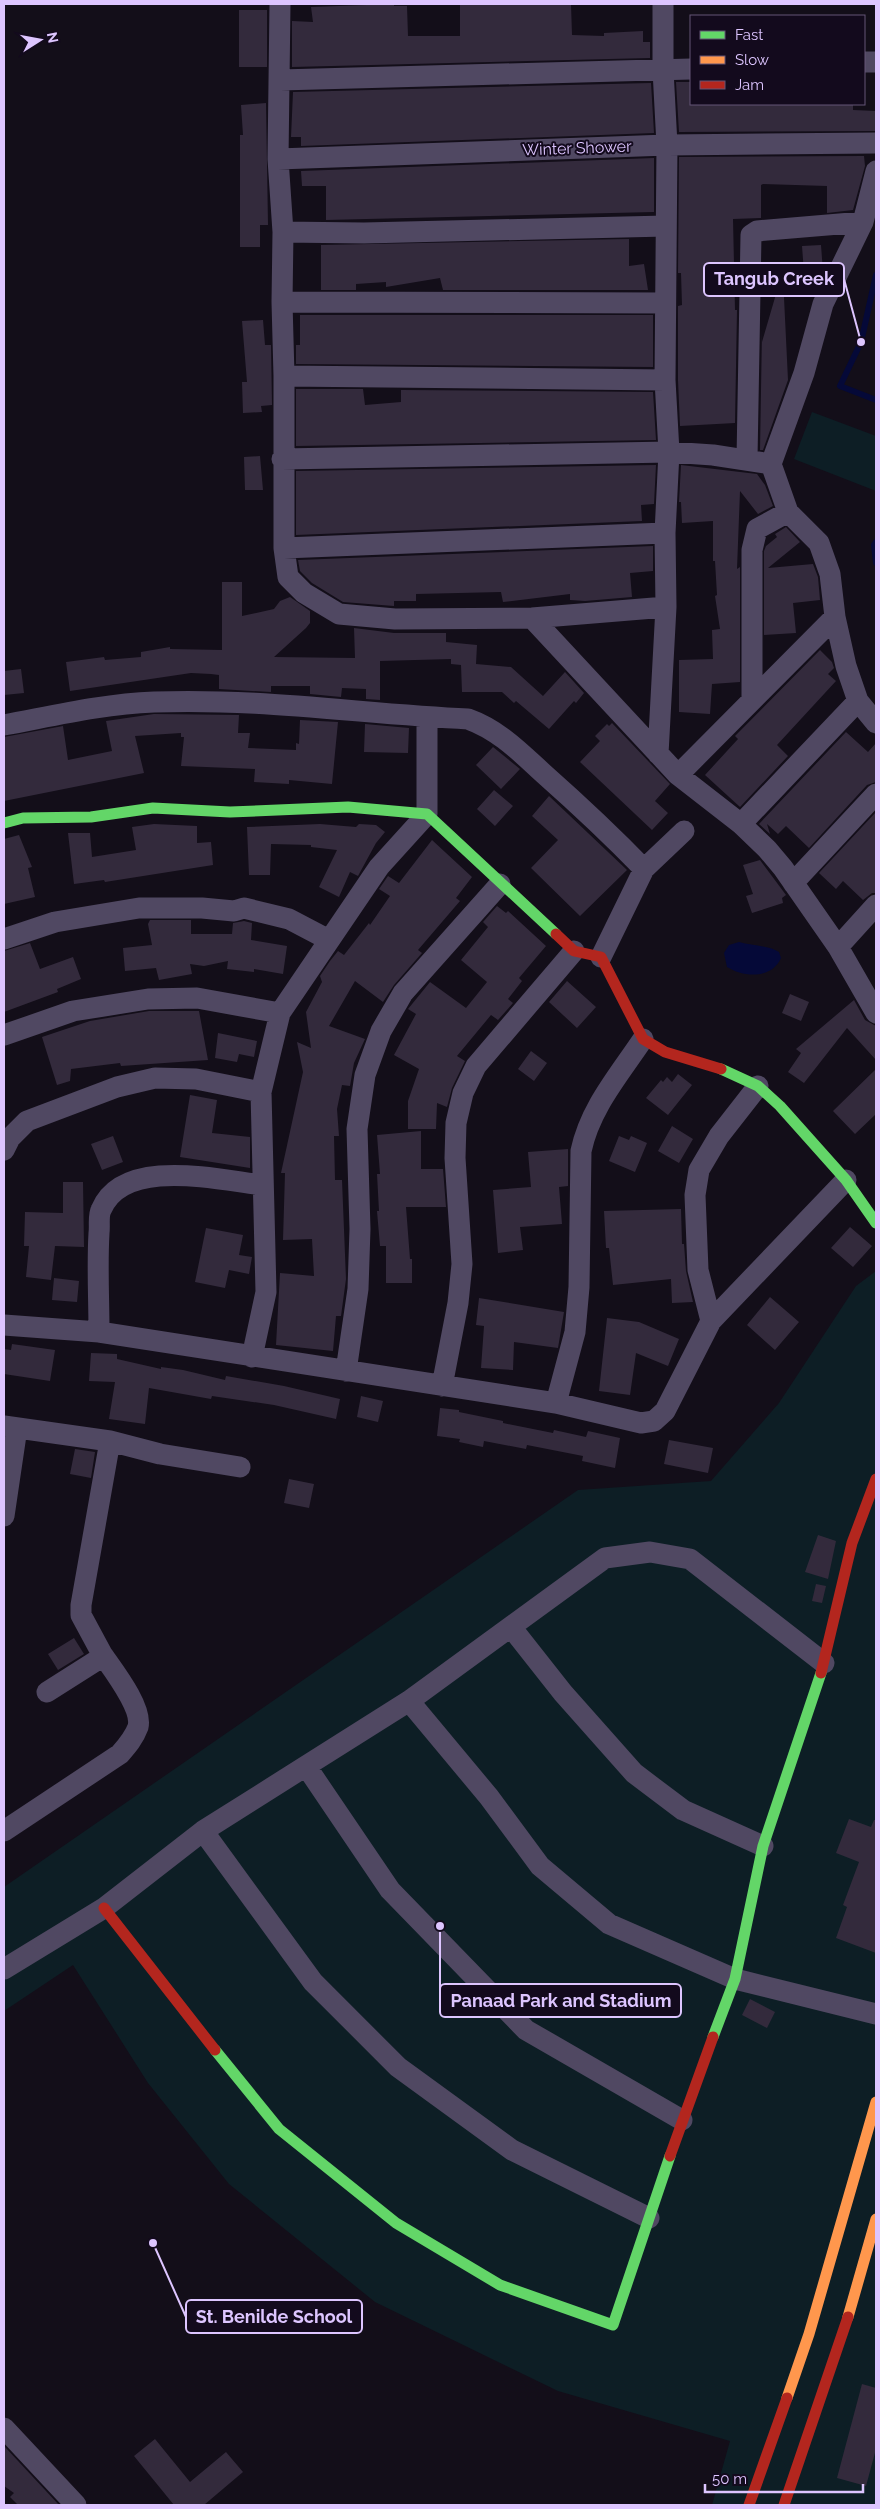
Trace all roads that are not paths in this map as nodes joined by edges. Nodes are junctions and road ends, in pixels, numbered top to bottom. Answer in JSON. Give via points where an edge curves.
{"nodes":[{"id":1,"x":280,"y":4,"type":"edge"},
{"id":2,"x":663,"y":4,"type":"edge"},
{"id":3,"x":690,"y":69,"type":"edge"},
{"id":4,"x":663,"y":70,"type":"junction"},
{"id":5,"x":280,"y":80,"type":"junction"},
{"id":6,"x":876,"y":143,"type":"edge"},
{"id":7,"x":668,"y":145,"type":"junction"},
{"id":8,"x":278,"y":159,"type":"junction"},
{"id":9,"x":876,"y":171,"type":"edge"},
{"id":10,"x":863,"y":222,"type":"junction"},
{"id":11,"x":666,"y":226,"type":"junction"},
{"id":12,"x":284,"y":232,"type":"junction"},
{"id":13,"x":282,"y":302,"type":"junction"},
{"id":14,"x":665,"y":303,"type":"junction"},
{"id":15,"x":284,"y":376,"type":"junction"},
{"id":16,"x":665,"y":380,"type":"junction"},
{"id":17,"x":669,"y":452,"type":"junction"},
{"id":18,"x":282,"y":459,"type":"junction"},
{"id":19,"x":747,"y":459,"type":"junction"},
{"id":20,"x":771,"y":464,"type":"junction"},
{"id":21,"x":788,"y":512,"type":"junction"},
{"id":22,"x":665,"y":533,"type":"junction"},
{"id":23,"x":284,"y":548,"type":"junction"},
{"id":24,"x":666,"y":607,"type":"junction"},
{"id":25,"x":835,"y":617,"type":"junction"},
{"id":26,"x":532,"y":618,"type":"junction"},
{"id":27,"x":752,"y":698,"type":"junction"},
{"id":28,"x":858,"y":701,"type":"junction"},
{"id":29,"x":427,"y":717,"type":"junction"},
{"id":30,"x":876,"y":723,"type":"edge"},
{"id":31,"x":4,"y":725,"type":"edge"},
{"id":32,"x":658,"y":754,"type":"junction"},
{"id":33,"x":678,"y":775,"type":"junction"},
{"id":34,"x":876,"y":794,"type":"edge"},
{"id":35,"x":427,"y":814,"type":"junction"},
{"id":36,"x":4,"y":823,"type":"edge"},
{"id":37,"x":741,"y":824,"type":"junction"},
{"id":38,"x":684,"y":831,"type":"dead end"},
{"id":39,"x":644,"y":869,"type":"junction"},
{"id":40,"x":793,"y":883,"type":"junction"},
{"id":41,"x":500,"y":884,"type":"junction"},
{"id":42,"x":876,"y":905,"type":"edge"},
{"id":43,"x":4,"y":939,"type":"edge"},
{"id":44,"x":329,"y":940,"type":"junction"},
{"id":45,"x":838,"y":947,"type":"junction"},
{"id":46,"x":574,"y":951,"type":"junction"},
{"id":47,"x":601,"y":957,"type":"junction"},
{"id":48,"x":280,"y":1013,"type":"junction"},
{"id":49,"x":876,"y":1013,"type":"edge"},
{"id":50,"x":4,"y":1035,"type":"edge"},
{"id":51,"x":643,"y":1039,"type":"junction"},
{"id":52,"x":758,"y":1086,"type":"junction"},
{"id":53,"x":261,"y":1092,"type":"junction"},
{"id":54,"x":4,"y":1150,"type":"edge"},
{"id":55,"x":846,"y":1180,"type":"junction"},
{"id":56,"x":263,"y":1185,"type":"junction"},
{"id":57,"x":876,"y":1222,"type":"edge"},
{"id":58,"x":711,"y":1321,"type":"junction"},
{"id":59,"x":4,"y":1325,"type":"edge"},
{"id":60,"x":99,"y":1332,"type":"junction"},
{"id":61,"x":252,"y":1357,"type":"junction"},
{"id":62,"x":346,"y":1371,"type":"junction"},
{"id":63,"x":442,"y":1386,"type":"junction"},
{"id":64,"x":556,"y":1403,"type":"junction"},
{"id":65,"x":10,"y":1427,"type":"edge"},
{"id":66,"x":110,"y":1440,"type":"junction"},
{"id":67,"x":240,"y":1467,"type":"dead end"},
{"id":68,"x":876,"y":1480,"type":"edge"},
{"id":69,"x":4,"y":1516,"type":"edge"},
{"id":70,"x":511,"y":1627,"type":"junction"},
{"id":71,"x":102,"y":1654,"type":"junction"},
{"id":72,"x":824,"y":1663,"type":"junction"},
{"id":73,"x":47,"y":1692,"type":"dead end"},
{"id":74,"x":409,"y":1701,"type":"junction"},
{"id":75,"x":306,"y":1766,"type":"junction"},
{"id":76,"x":4,"y":1831,"type":"edge"},
{"id":77,"x":203,"y":1831,"type":"junction"},
{"id":78,"x":763,"y":1846,"type":"junction"},
{"id":79,"x":104,"y":1908,"type":"junction"},
{"id":80,"x":4,"y":1969,"type":"edge"},
{"id":81,"x":735,"y":1980,"type":"junction"},
{"id":82,"x":876,"y":2014,"type":"edge"},
{"id":83,"x":876,"y":2102,"type":"edge"},
{"id":84,"x":682,"y":2120,"type":"junction"},
{"id":85,"x":650,"y":2218,"type":"junction"},
{"id":86,"x":876,"y":2218,"type":"edge"},
{"id":87,"x":4,"y":2428,"type":"edge"},
{"id":88,"x":76,"y":2505,"type":"edge"},
{"id":89,"x":750,"y":2505,"type":"edge"},
{"id":90,"x":784,"y":2505,"type":"edge"}],
"edges":[{"from":1,"to":5,"type":"street"},
{"from":2,"to":4,"type":"street"},
{"from":3,"to":4,"type":"street"},
{"from":4,"to":5,"type":"street"},
{"from":4,"to":7,"type":"street"},
{"from":5,"to":8,"type":"street"},
{"from":6,"to":7,"type":"street","name":"Winter Shower"},
{"from":7,"to":8,"type":"street","name":"Winter Shower"},
{"from":7,"to":11,"type":"street"},
{"from":8,"to":12,"type":"street"},
{"from":9,"to":10,"type":"street"},
{"from":10,"to":19,"type":"street","via":[[751,234]]},
{"from":10,"to":20,"type":"street","via":[[823,304],[804,373]]},
{"from":11,"to":12,"type":"street"},
{"from":11,"to":14,"type":"street"},
{"from":12,"to":13,"type":"street"},
{"from":13,"to":14,"type":"street"},
{"from":13,"to":15,"type":"street"},
{"from":14,"to":16,"type":"street"},
{"from":15,"to":16,"type":"street"},
{"from":15,"to":18,"type":"street"},
{"from":16,"to":17,"type":"street"},
{"from":17,"to":18,"type":"street"},
{"from":17,"to":19,"type":"street"},
{"from":17,"to":22,"type":"street"},
{"from":18,"to":23,"type":"street"},
{"from":19,"to":20,"type":"street"},
{"from":20,"to":21,"type":"street"},
{"from":21,"to":25,"type":"street","via":[[819,543],[830,574]]},
{"from":21,"to":27,"type":"street","via":[[757,529],[752,550]]},
{"from":22,"to":23,"type":"street"},
{"from":22,"to":24,"type":"street"},
{"from":23,"to":26,"type":"street","via":[[288,577],[304,593],[340,614],[395,619]]},
{"from":24,"to":26,"type":"street"},
{"from":24,"to":32,"type":"street"},
{"from":25,"to":27,"type":"street"},
{"from":25,"to":28,"type":"street"},
{"from":26,"to":32,"type":"street"},
{"from":27,"to":33,"type":"street"},
{"from":28,"to":30,"type":"street"},
{"from":28,"to":37,"type":"street"},
{"from":29,"to":31,"type":"street","via":[[271,704],[153,702]]},
{"from":29,"to":35,"type":"street"},
{"from":29,"to":39,"type":"street","via":[[468,719],[486,725],[599,823]]},
{"from":32,"to":33,"type":"street"},
{"from":33,"to":37,"type":"street"},
{"from":34,"to":40,"type":"street"},
{"from":35,"to":36,"type":"street","via":[[348,807],[230,812],[153,808],[91,817],[23,818]]},
{"from":35,"to":41,"type":"street"},
{"from":35,"to":44,"type":"street","via":[[379,867]]},
{"from":37,"to":40,"type":"street","via":[[767,849]]},
{"from":38,"to":39,"type":"street"},
{"from":39,"to":47,"type":"street"},
{"from":40,"to":45,"type":"street"},
{"from":41,"to":46,"type":"street"},
{"from":41,"to":62,"type":"street","via":[[404,993],[381,1031],[365,1075],[357,1130],[358,1289]]},
{"from":42,"to":45,"type":"street"},
{"from":43,"to":44,"type":"street","via":[[55,922],[140,908],[234,911],[244,908],[280,917]]},
{"from":44,"to":48,"type":"street"},
{"from":45,"to":49,"type":"street"},
{"from":46,"to":47,"type":"street"},
{"from":46,"to":63,"type":"street","via":[[476,1066],[463,1093],[456,1123],[455,1158],[462,1264]]},
{"from":47,"to":51,"type":"street"},
{"from":48,"to":50,"type":"street","via":[[197,998],[148,999],[74,1011]]},
{"from":48,"to":53,"type":"street"},
{"from":51,"to":52,"type":"street","via":[[665,1052],[730,1072]]},
{"from":51,"to":64,"type":"street","via":[[592,1113],[584,1133],[575,1332]]},
{"from":52,"to":55,"type":"street"},
{"from":52,"to":58,"type":"street","via":[[719,1136],[699,1170],[695,1196],[698,1270]]},
{"from":53,"to":54,"type":"street","via":[[196,1079],[155,1078],[117,1087],[27,1122],[10,1138]]},
{"from":53,"to":56,"type":"street"},
{"from":55,"to":57,"type":"street"},
{"from":55,"to":58,"type":"street"},
{"from":56,"to":60,"type":"street","via":[[159,1175],[117,1188],[100,1210]]},
{"from":56,"to":61,"type":"street","via":[[266,1292]]},
{"from":58,"to":64,"type":"street","via":[[665,1411],[654,1421],[641,1423]]},
{"from":59,"to":60,"type":"street"},
{"from":60,"to":61,"type":"street"},
{"from":61,"to":62,"type":"street"},
{"from":62,"to":63,"type":"street"},
{"from":63,"to":64,"type":"street"},
{"from":65,"to":66,"type":"street"},
{"from":65,"to":69,"type":"street"},
{"from":66,"to":67,"type":"street","via":[[160,1454]]},
{"from":66,"to":71,"type":"street","via":[[81,1604],[81,1615]]},
{"from":68,"to":72,"type":"street","via":[[852,1543]]},
{"from":70,"to":72,"type":"street","via":[[605,1558],[650,1552],[690,1559]]},
{"from":70,"to":74,"type":"street"},
{"from":70,"to":78,"type":"street","via":[[563,1693],[634,1773],[683,1810]]},
{"from":71,"to":73,"type":"street","via":[[99,1660]]},
{"from":71,"to":76,"type":"street","via":[[128,1692],[138,1716],[138,1726],[131,1741],[113,1759]]},
{"from":72,"to":78,"type":"street"},
{"from":74,"to":75,"type":"street"},
{"from":74,"to":81,"type":"street","via":[[489,1797],[540,1866],[609,1924]]},
{"from":75,"to":77,"type":"street"},
{"from":75,"to":84,"type":"street","via":[[390,1890],[526,2030]]},
{"from":77,"to":79,"type":"street"},
{"from":77,"to":85,"type":"street","via":[[313,1982],[398,2067],[512,2150]]},
{"from":78,"to":81,"type":"street"},
{"from":79,"to":80,"type":"street"},
{"from":79,"to":85,"type":"street","via":[[178,2005],[280,2129],[396,2222],[500,2285],[613,2326]]},
{"from":81,"to":82,"type":"street"},
{"from":81,"to":84,"type":"street"},
{"from":83,"to":89,"type":"street","via":[[809,2334]]},
{"from":84,"to":85,"type":"street"},
{"from":86,"to":90,"type":"street","via":[[840,2347]]},
{"from":87,"to":88,"type":"street"}]}
